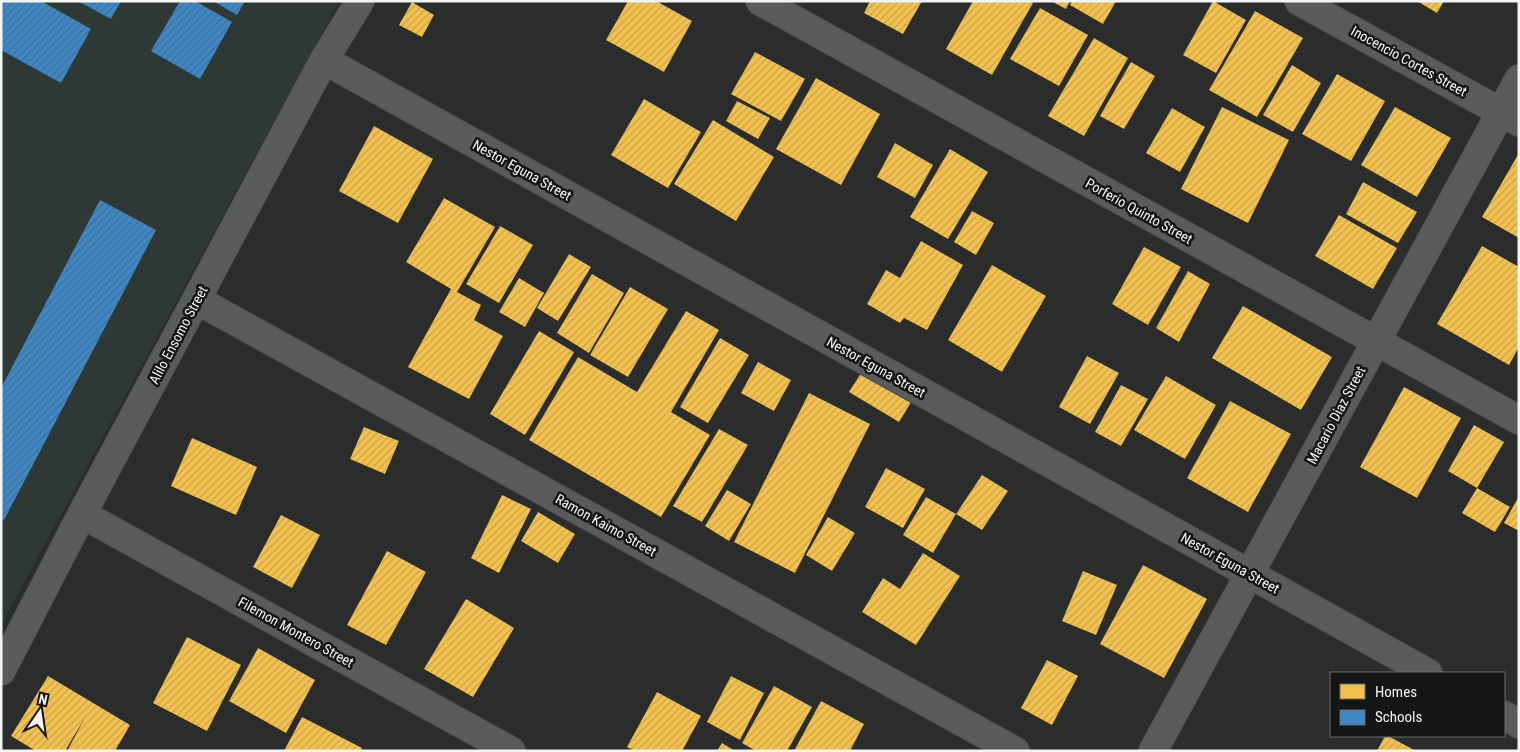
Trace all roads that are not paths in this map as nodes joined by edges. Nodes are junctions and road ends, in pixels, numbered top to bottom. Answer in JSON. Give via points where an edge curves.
{"nodes":[{"id":1,"x":360,"y":1,"type":"edge"},
{"id":2,"x":760,"y":1,"type":"edge"},
{"id":3,"x":1299,"y":1,"type":"edge"},
{"id":4,"x":324,"y":60,"type":"junction"},
{"id":5,"x":1519,"y":79,"type":"edge"},
{"id":6,"x":1509,"y":116,"type":"edge"},
{"id":7,"x":197,"y":300,"type":"junction"},
{"id":8,"x":1376,"y":342,"type":"junction"},
{"id":9,"x":1519,"y":420,"type":"edge"},
{"id":10,"x":82,"y":514,"type":"junction"},
{"id":11,"x":1250,"y":574,"type":"junction"},
{"id":12,"x":1,"y":671,"type":"edge"},
{"id":13,"x":1426,"y":672,"type":"edge"},
{"id":14,"x":1505,"y":716,"type":"edge"},
{"id":15,"x":1519,"y":724,"type":"edge"},
{"id":16,"x":511,"y":751,"type":"edge"},
{"id":17,"x":1015,"y":751,"type":"edge"},
{"id":18,"x":1152,"y":751,"type":"edge"}],
"edges":[{"from":1,"to":4,"type":"street","name":"Alilo Ensomo Street"},
{"from":2,"to":8,"type":"street","name":"Porferio Quinto Street"},
{"from":3,"to":6,"type":"street","name":"Inocencio Cortes Street"},
{"from":4,"to":7,"type":"street","name":"Alilo Ensomo Street"},
{"from":4,"to":11,"type":"street","name":"Nestor Eguna Street"},
{"from":5,"to":6,"type":"street","name":"Macario Diaz Street"},
{"from":6,"to":8,"type":"street","name":"Macario Diaz Street"},
{"from":7,"to":10,"type":"street","name":"Alilo Ensomo Street"},
{"from":7,"to":17,"type":"street","name":"Ramon Kaimo Street"},
{"from":8,"to":9,"type":"street","name":"Porferio Quinto Street"},
{"from":8,"to":11,"type":"street","name":"Macario Diaz Street"},
{"from":10,"to":12,"type":"street","name":"Alilo Ensomo Street"},
{"from":10,"to":16,"type":"street","name":"Filemon Montero Street"},
{"from":11,"to":13,"type":"street","name":"Nestor Eguna Street"},
{"from":11,"to":18,"type":"street","name":"Macario Diaz Street"},
{"from":14,"to":15,"type":"street"}]}
